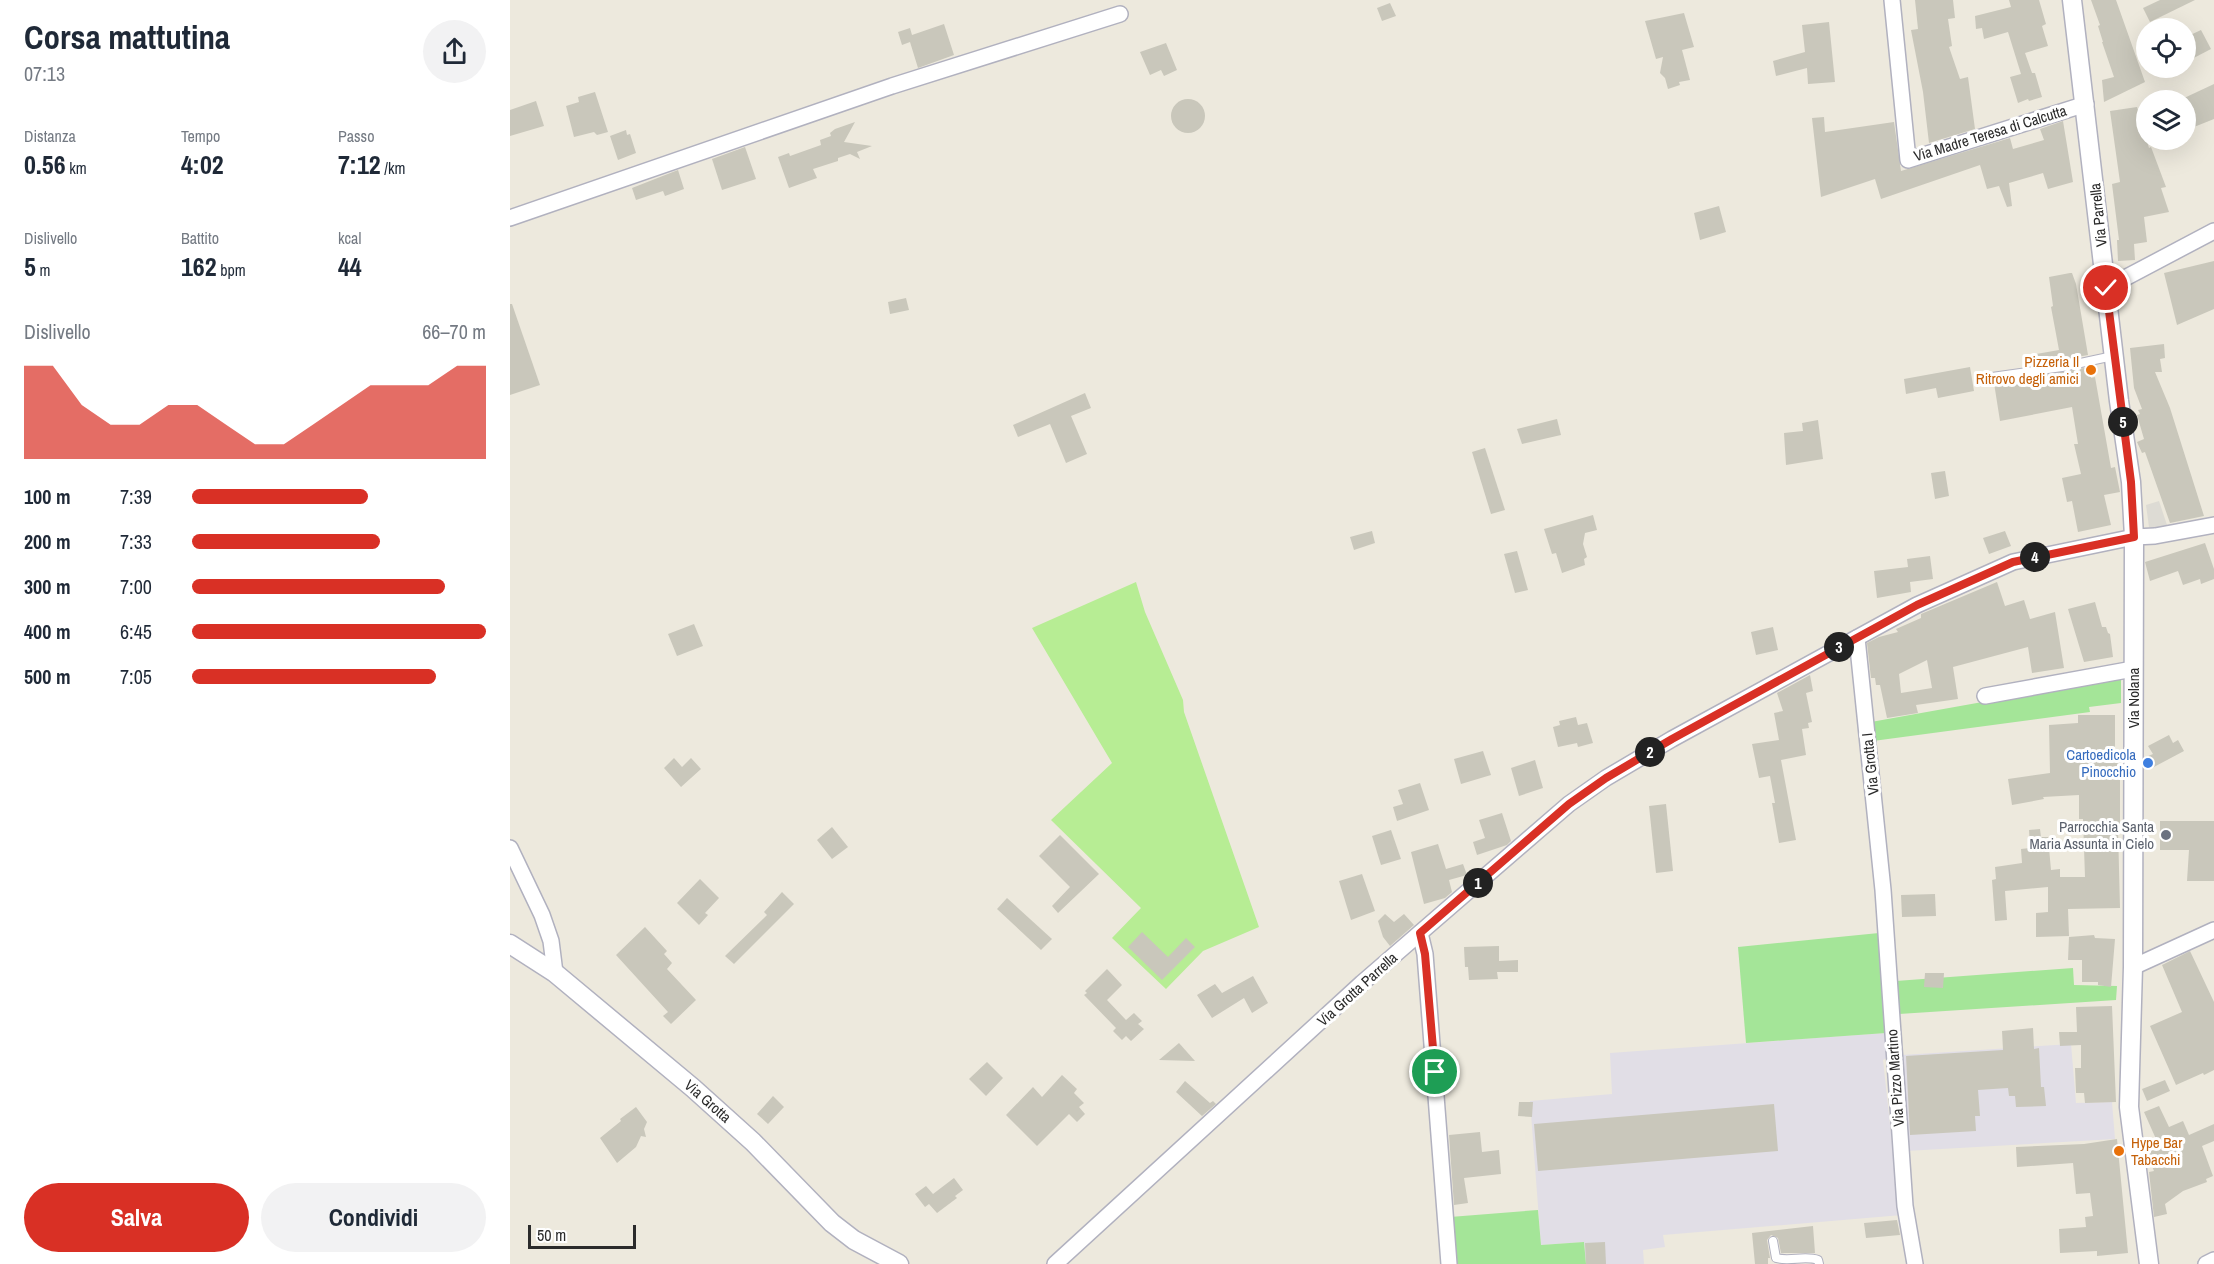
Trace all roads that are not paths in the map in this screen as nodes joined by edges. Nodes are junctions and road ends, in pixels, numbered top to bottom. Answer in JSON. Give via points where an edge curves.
{"nodes":[{"id":1,"x":1892,"y":0,"type":"edge"},
{"id":2,"x":2069,"y":2,"type":"edge"},
{"id":3,"x":1120,"y":14,"type":"dead end"},
{"id":4,"x":2086,"y":104,"type":"junction"},
{"id":5,"x":510,"y":218,"type":"edge"},
{"id":6,"x":2214,"y":231,"type":"edge"},
{"id":7,"x":2106,"y":288,"type":"junction"},
{"id":8,"x":2114,"y":356,"type":"junction"},
{"id":9,"x":1992,"y":377,"type":"dead end"},
{"id":10,"x":2214,"y":525,"type":"edge"},
{"id":11,"x":2134,"y":537,"type":"junction"},
{"id":12,"x":1857,"y":638,"type":"junction"},
{"id":13,"x":2133,"y":669,"type":"junction"},
{"id":14,"x":1985,"y":696,"type":"dead end"},
{"id":15,"x":510,"y":848,"type":"edge"},
{"id":16,"x":1883,"y":890,"type":"joint"},
{"id":17,"x":2214,"y":930,"type":"edge"},
{"id":18,"x":1420,"y":933,"type":"junction"},
{"id":19,"x":510,"y":944,"type":"edge"},
{"id":20,"x":2133,"y":967,"type":"junction"},
{"id":21,"x":555,"y":973,"type":"junction"},
{"id":22,"x":1773,"y":1241,"type":"dead end"},
{"id":23,"x":2214,"y":1260,"type":"edge"},
{"id":24,"x":899,"y":1264,"type":"edge"},
{"id":25,"x":1054,"y":1264,"type":"edge"},
{"id":26,"x":1449,"y":1264,"type":"edge"},
{"id":27,"x":1819,"y":1264,"type":"edge"},
{"id":28,"x":1915,"y":1264,"type":"edge"},
{"id":29,"x":2150,"y":1264,"type":"edge"},
{"id":30,"x":2206,"y":1264,"type":"edge"}],
"edges":[{"from":1,"to":4,"type":"street","name":"Via Madre Teresa di Calcutta","via":[[1908,160]]},
{"from":2,"to":4,"type":"street","name":"Via Parrella"},
{"from":3,"to":5,"type":"street","via":[[903,82]]},
{"from":4,"to":7,"type":"street","name":"Via Parrella"},
{"from":6,"to":7,"type":"street"},
{"from":7,"to":8,"type":"street","name":"Via Parrella"},
{"from":8,"to":9,"type":"lane"},
{"from":8,"to":11,"type":"street","name":"Via Parrella","via":[[2131,482]]},
{"from":10,"to":11,"type":"street","name":"Via Grotta Parrella"},
{"from":11,"to":12,"type":"street","name":"Via Grotta Parrella","via":[[2013,562],[1917,605]]},
{"from":11,"to":13,"type":"street","name":"Via Nolana"},
{"from":12,"to":16,"type":"street","name":"Via Grotta I"},
{"from":12,"to":18,"type":"street","name":"Via Grotta Parrella","via":[[1606,778],[1569,804]]},
{"from":13,"to":14,"type":"street"},
{"from":13,"to":20,"type":"street","name":"Via Nolana"},
{"from":15,"to":21,"type":"street","via":[[542,915],[551,941]]},
{"from":16,"to":28,"type":"street","name":"Via Pizzo Martino","via":[[1904,1194]]},
{"from":17,"to":20,"type":"street"},
{"from":18,"to":25,"type":"street","name":"Via Grotta Parrella"},
{"from":18,"to":26,"type":"street","via":[[1426,966]]},
{"from":19,"to":21,"type":"street","name":"Via Grotta"},
{"from":20,"to":29,"type":"street","name":"Via Nolana","via":[[2129,1107]]},
{"from":21,"to":24,"type":"street","name":"Via Grotta","via":[[753,1142],[832,1223],[854,1240]]},
{"from":22,"to":27,"type":"lane","via":[[1776,1258],[1813,1258]]},
{"from":23,"to":30,"type":"street"}]}
